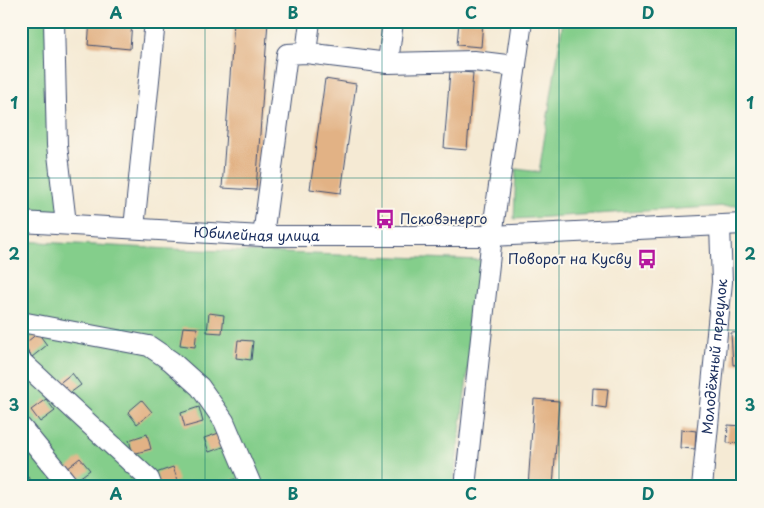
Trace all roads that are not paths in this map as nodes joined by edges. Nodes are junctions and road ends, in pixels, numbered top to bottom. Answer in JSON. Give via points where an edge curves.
{"nodes":[{"id":1,"x":54,"y":21,"type":"edge"},
{"id":2,"x":155,"y":21,"type":"edge"},
{"id":3,"x":310,"y":21,"type":"edge"},
{"id":4,"x":393,"y":21,"type":"edge"},
{"id":5,"x":522,"y":21,"type":"edge"},
{"id":6,"x":306,"y":53,"type":"junction"},
{"id":7,"x":388,"y":63,"type":"junction"},
{"id":8,"x":516,"y":66,"type":"junction"},
{"id":9,"x":21,"y":222,"type":"edge"},
{"id":10,"x":66,"y":224,"type":"junction"},
{"id":11,"x":743,"y":224,"type":"edge"},
{"id":12,"x":720,"y":226,"type":"junction"},
{"id":13,"x":134,"y":228,"type":"junction"},
{"id":14,"x":263,"y":236,"type":"junction"},
{"id":15,"x":492,"y":236,"type":"junction"},
{"id":16,"x":21,"y":322,"type":"edge"},
{"id":17,"x":21,"y":361,"type":"edge"},
{"id":18,"x":21,"y":427,"type":"edge"},
{"id":19,"x":70,"y":487,"type":"edge"},
{"id":20,"x":152,"y":487,"type":"edge"},
{"id":21,"x":252,"y":487,"type":"edge"},
{"id":22,"x":465,"y":487,"type":"edge"},
{"id":23,"x":702,"y":487,"type":"edge"}],
"edges":[{"from":1,"to":10,"type":"street","via":[[57,145]]},
{"from":2,"to":13,"type":"street"},
{"from":3,"to":6,"type":"street"},
{"from":4,"to":7,"type":"street"},
{"from":5,"to":8,"type":"street"},
{"from":6,"to":7,"type":"street"},
{"from":6,"to":14,"type":"street","via":[[287,54]]},
{"from":7,"to":8,"type":"street","via":[[474,61]]},
{"from":8,"to":15,"type":"street"},
{"from":9,"to":10,"type":"street","name":"Юбилейная улица"},
{"from":10,"to":13,"type":"street","name":"Юбилейная улица"},
{"from":11,"to":12,"type":"street","name":"Юбилейная улица"},
{"from":12,"to":15,"type":"street","name":"Юбилейная улица"},
{"from":12,"to":23,"type":"street","name":"Молодёжный переулок","via":[[722,282]]},
{"from":13,"to":14,"type":"street","name":"Юбилейная улица"},
{"from":14,"to":15,"type":"street","name":"Юбилейная улица"},
{"from":15,"to":22,"type":"street"},
{"from":16,"to":21,"type":"street","via":[[149,346],[171,361],[200,387],[224,422]]},
{"from":17,"to":20,"type":"street","via":[[149,479]]},
{"from":18,"to":19,"type":"street"}]}
